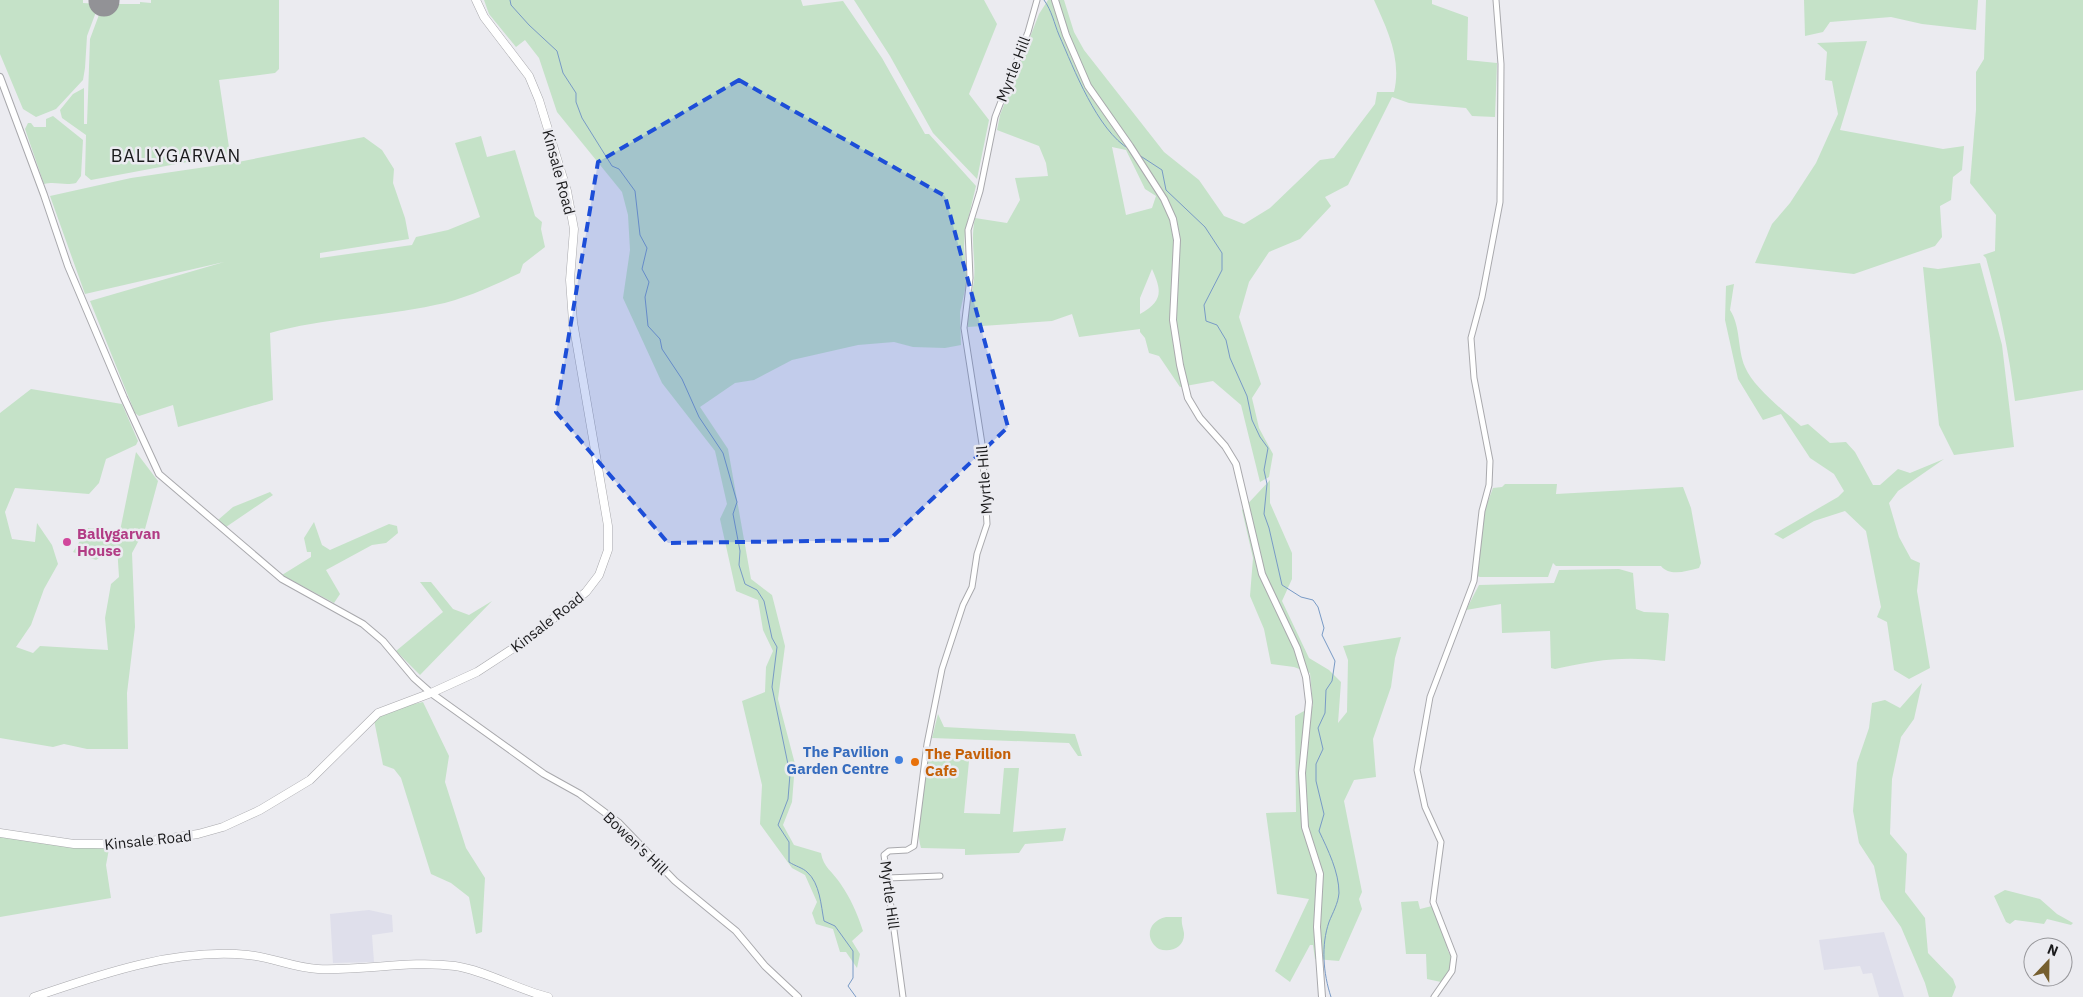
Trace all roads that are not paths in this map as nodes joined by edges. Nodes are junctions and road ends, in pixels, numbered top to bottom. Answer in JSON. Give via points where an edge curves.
{"nodes":[{"id":1,"x":476,"y":0,"type":"edge"},
{"id":2,"x":1037,"y":0,"type":"edge"},
{"id":3,"x":1055,"y":0,"type":"edge"},
{"id":4,"x":1496,"y":0,"type":"edge"},
{"id":5,"x":0,"y":77,"type":"edge"},
{"id":6,"x":431,"y":693,"type":"junction"},
{"id":7,"x":0,"y":833,"type":"edge"},
{"id":8,"x":940,"y":876,"type":"dead end"},
{"id":9,"x":887,"y":878,"type":"junction"},
{"id":10,"x":34,"y":997,"type":"edge"},
{"id":11,"x":548,"y":997,"type":"edge"},
{"id":12,"x":798,"y":997,"type":"edge"},
{"id":13,"x":903,"y":997,"type":"edge"},
{"id":14,"x":1322,"y":997,"type":"edge"},
{"id":15,"x":1434,"y":997,"type":"edge"}],
"edges":[{"from":1,"to":6,"type":"main road","name":"Kinsale Road","via":[[484,17],[532,82],[567,191],[574,230],[571,309],[608,526],[608,550],[593,583],[564,610],[497,660]]},
{"from":2,"to":9,"type":"street","name":"Myrtle Hill","via":[[995,117],[980,191],[968,230],[970,284],[964,328],[982,444],[987,524],[977,554],[972,587],[942,669],[927,744],[914,846],[886,853]]},
{"from":3,"to":14,"type":"street","via":[[1088,86],[1167,205],[1176,228],[1173,320],[1188,398],[1236,464],[1262,574],[1306,676],[1309,702],[1302,773],[1304,818],[1307,839],[1320,874],[1317,927]]},
{"from":4,"to":15,"type":"street","via":[[1501,64],[1500,202],[1482,297],[1473,324],[1471,354],[1490,461],[1489,485],[1482,511],[1474,581],[1430,697],[1417,770],[1425,807],[1442,842],[1433,902],[1454,956],[1452,971]]},
{"from":5,"to":6,"type":"street","name":"Bowen's Hill","via":[[68,266],[159,474],[282,579],[363,624]]},
{"from":6,"to":7,"type":"main road","name":"Kinsale Road","via":[[378,713],[310,780],[260,810],[223,826],[163,841],[102,845]]},
{"from":6,"to":12,"type":"street","name":"Bowen's Hill","via":[[619,823],[676,881],[736,931],[765,966]]},
{"from":8,"to":9,"type":"street"},
{"from":9,"to":13,"type":"street","name":"Myrtle Hill"},
{"from":10,"to":11,"type":"main road","via":[[135,966],[218,954],[249,955],[316,969],[454,966],[484,973]]}]}
